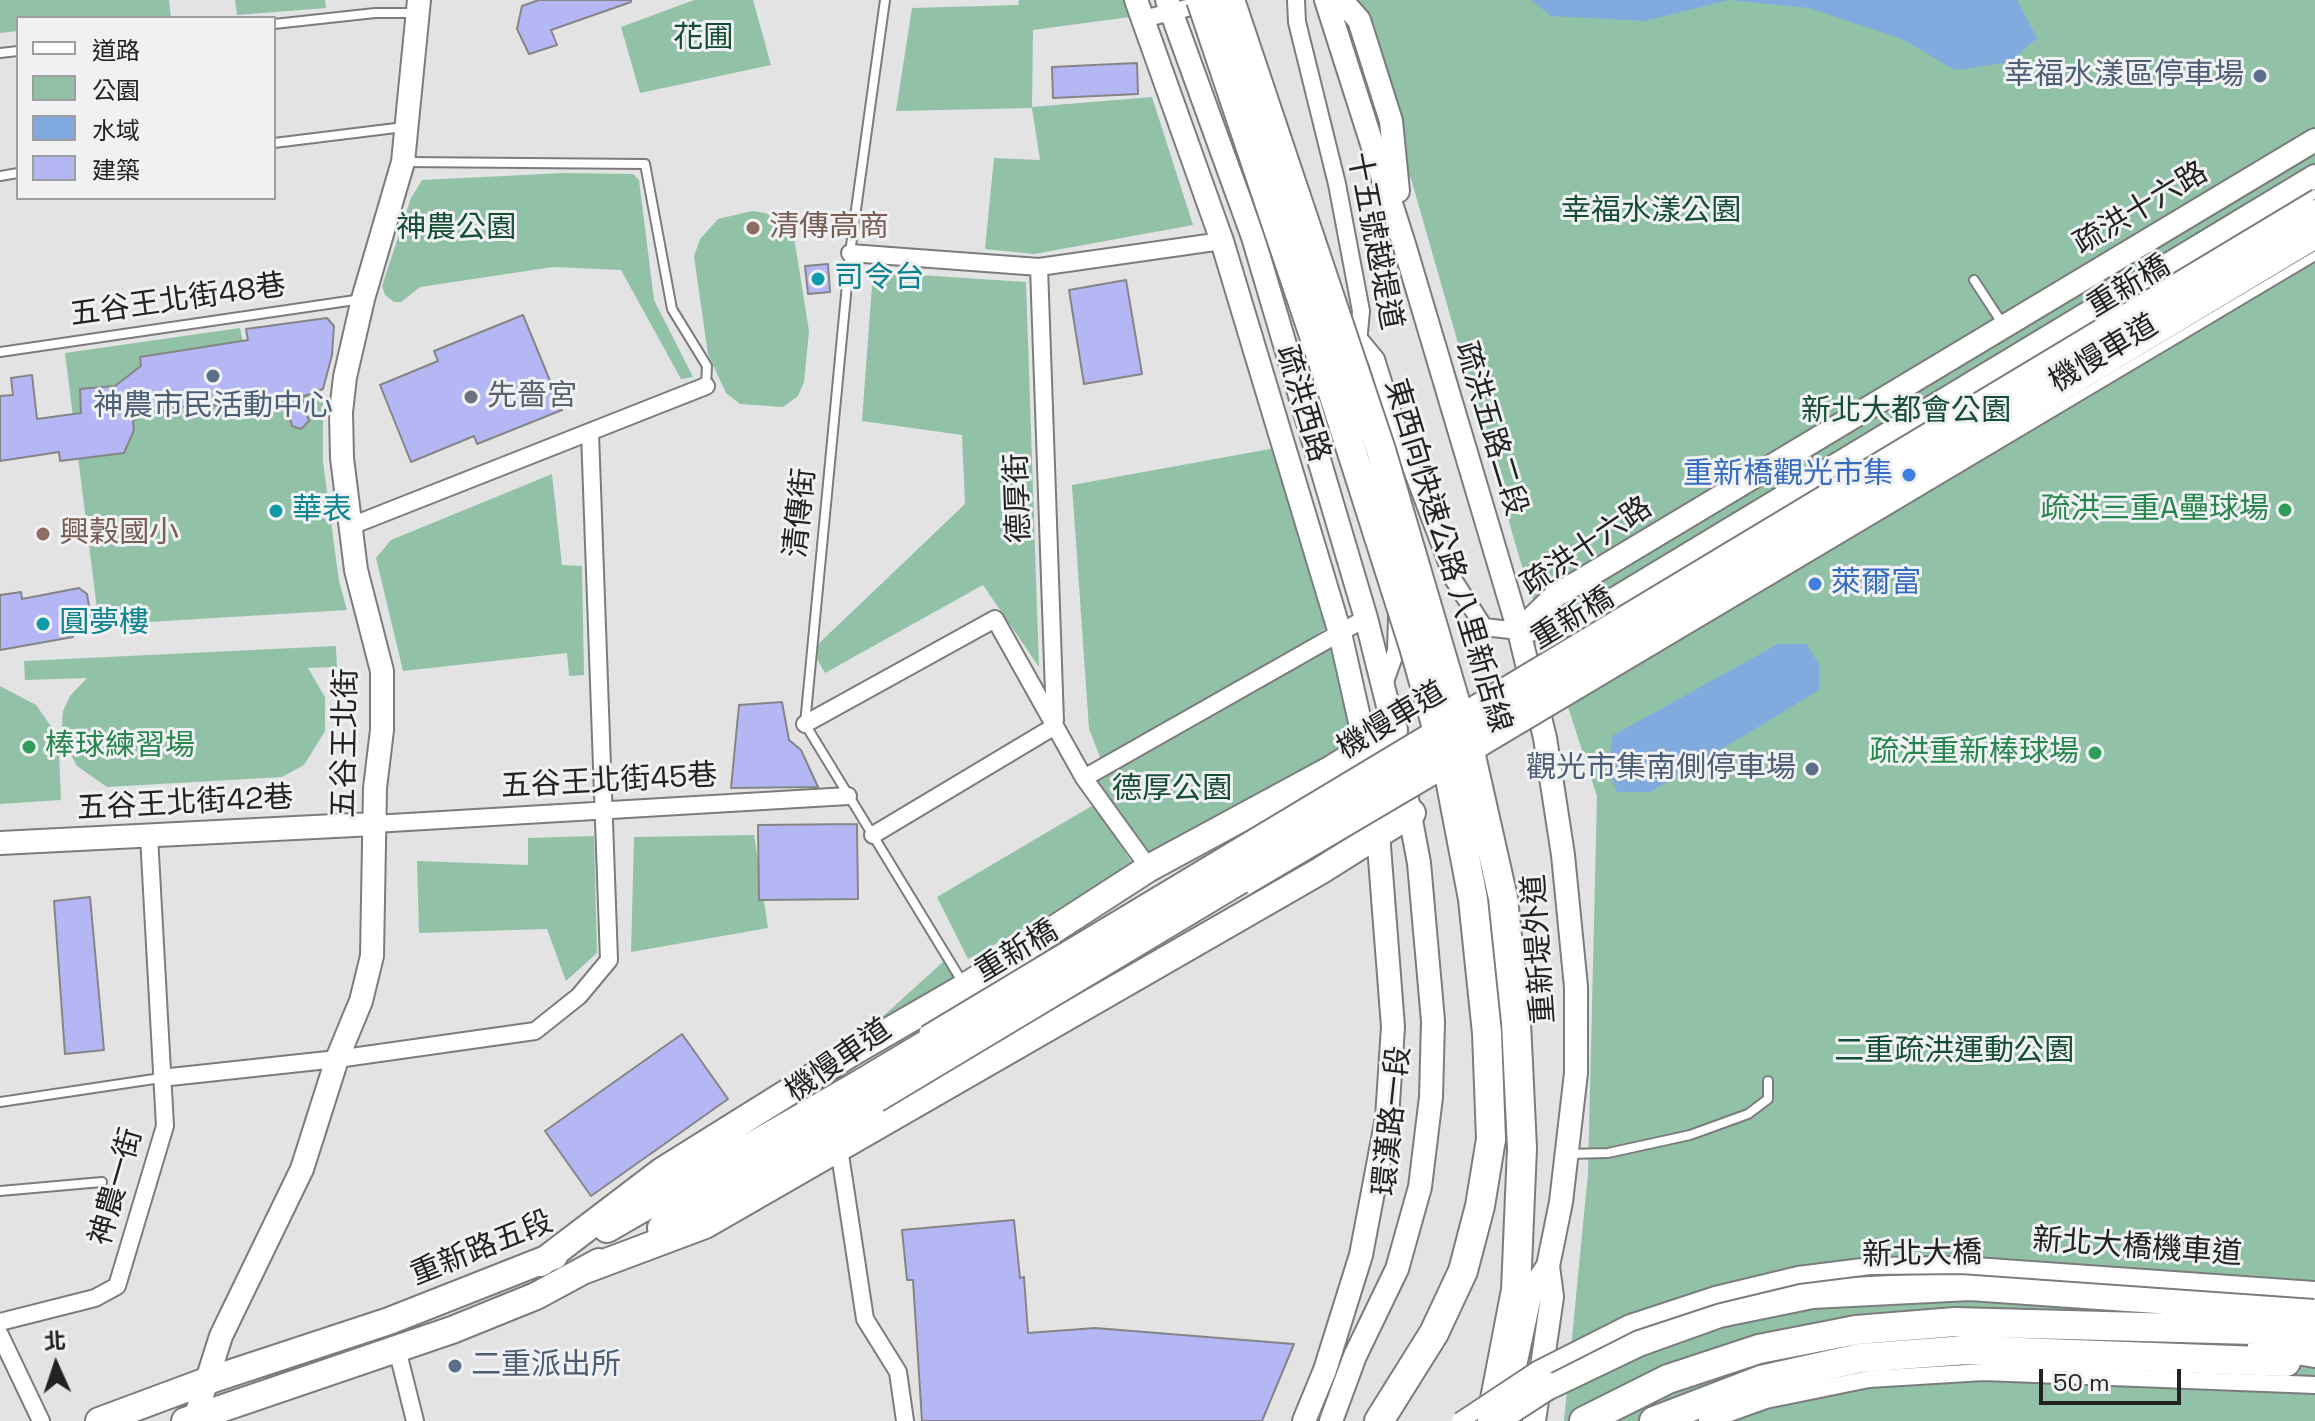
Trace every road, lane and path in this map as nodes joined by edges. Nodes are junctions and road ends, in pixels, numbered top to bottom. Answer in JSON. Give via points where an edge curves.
{"nodes":[{"id":1,"x":885,"y":0,"type":"edge"},
{"id":2,"x":1201,"y":0,"type":"edge"},
{"id":3,"x":1221,"y":0,"type":"edge"},
{"id":4,"x":1230,"y":0,"type":"edge"},
{"id":5,"x":1296,"y":0,"type":"edge"},
{"id":6,"x":1326,"y":0,"type":"edge"},
{"id":7,"x":1341,"y":0,"type":"edge"},
{"id":8,"x":1170,"y":6,"type":"edge"},
{"id":9,"x":418,"y":7,"type":"edge"},
{"id":10,"x":1140,"y":10,"type":"edge"},
{"id":11,"x":276,"y":24,"type":"edge"},
{"id":12,"x":408,"y":126,"type":"junction"},
{"id":13,"x":2315,"y":140,"type":"edge"},
{"id":14,"x":276,"y":143,"type":"edge"},
{"id":15,"x":403,"y":162,"type":"junction"},
{"id":16,"x":2315,"y":176,"type":"edge"},
{"id":17,"x":2315,"y":194,"type":"edge"},
{"id":18,"x":2315,"y":213,"type":"edge"},
{"id":19,"x":2315,"y":235,"type":"edge"},
{"id":20,"x":1222,"y":241,"type":"junction"},
{"id":21,"x":1404,"y":244,"type":"junction"},
{"id":22,"x":850,"y":253,"type":"junction"},
{"id":23,"x":2315,"y":256,"type":"edge"},
{"id":24,"x":1039,"y":267,"type":"junction"},
{"id":25,"x":1974,"y":280,"type":"dead end"},
{"id":26,"x":363,"y":299,"type":"junction"},
{"id":27,"x":2005,"y":326,"type":"junction"},
{"id":28,"x":1359,"y":341,"type":"junction"},
{"id":29,"x":0,"y":352,"type":"edge"},
{"id":30,"x":706,"y":386,"type":"joint"},
{"id":31,"x":590,"y":433,"type":"junction"},
{"id":32,"x":351,"y":526,"type":"junction"},
{"id":33,"x":1366,"y":618,"type":"junction"},
{"id":34,"x":1519,"y":631,"type":"junction"},
{"id":35,"x":1340,"y":633,"type":"junction"},
{"id":36,"x":1383,"y":687,"type":"junction"},
{"id":37,"x":805,"y":724,"type":"junction"},
{"id":38,"x":1055,"y":726,"type":"junction"},
{"id":39,"x":1394,"y":730,"type":"junction"},
{"id":40,"x":1367,"y":746,"type":"junction"},
{"id":41,"x":1084,"y":778,"type":"junction"},
{"id":42,"x":848,"y":796,"type":"junction"},
{"id":43,"x":604,"y":810,"type":"junction"},
{"id":44,"x":1412,"y":813,"type":"junction"},
{"id":45,"x":374,"y":824,"type":"junction"},
{"id":46,"x":1379,"y":833,"type":"junction"},
{"id":47,"x":873,"y":835,"type":"junction"},
{"id":48,"x":149,"y":836,"type":"junction"},
{"id":49,"x":0,"y":843,"type":"edge"},
{"id":50,"x":1149,"y":868,"type":"junction"},
{"id":51,"x":1240,"y":894,"type":"dead end"},
{"id":52,"x":1226,"y":901,"type":"dead end"},
{"id":53,"x":1086,"y":974,"type":"junction"},
{"id":54,"x":965,"y":987,"type":"junction"},
{"id":55,"x":337,"y":1059,"type":"junction"},
{"id":56,"x":161,"y":1078,"type":"junction"},
{"id":57,"x":1768,"y":1081,"type":"dead end"},
{"id":58,"x":867,"y":1085,"type":"junction"},
{"id":59,"x":0,"y":1102,"type":"edge"},
{"id":60,"x":839,"y":1148,"type":"junction"},
{"id":61,"x":1566,"y":1154,"type":"junction"},
{"id":62,"x":102,"y":1182,"type":"dead end"},
{"id":63,"x":0,"y":1191,"type":"edge"},
{"id":64,"x":541,"y":1263,"type":"junction"},
{"id":65,"x":1548,"y":1266,"type":"junction"},
{"id":66,"x":585,"y":1270,"type":"junction"},
{"id":67,"x":2315,"y":1290,"type":"edge"},
{"id":68,"x":2315,"y":1310,"type":"edge"},
{"id":69,"x":0,"y":1322,"type":"edge"},
{"id":70,"x":2315,"y":1327,"type":"edge"},
{"id":71,"x":0,"y":1335,"type":"edge"},
{"id":72,"x":397,"y":1349,"type":"junction"},
{"id":73,"x":2315,"y":1353,"type":"edge"},
{"id":74,"x":2315,"y":1363,"type":"edge"},
{"id":75,"x":204,"y":1382,"type":"junction"},
{"id":76,"x":2315,"y":1385,"type":"edge"},
{"id":77,"x":191,"y":1420,"type":"edge"},
{"id":78,"x":41,"y":1421,"type":"edge"},
{"id":79,"x":99,"y":1421,"type":"edge"},
{"id":80,"x":415,"y":1421,"type":"edge"},
{"id":81,"x":905,"y":1421,"type":"edge"},
{"id":82,"x":1304,"y":1421,"type":"edge"},
{"id":83,"x":1331,"y":1421,"type":"edge"},
{"id":84,"x":1379,"y":1421,"type":"edge"},
{"id":85,"x":1460,"y":1421,"type":"edge"},
{"id":86,"x":1493,"y":1421,"type":"edge"},
{"id":87,"x":1534,"y":1421,"type":"edge"},
{"id":88,"x":1584,"y":1421,"type":"edge"},
{"id":89,"x":1604,"y":1421,"type":"edge"},
{"id":90,"x":1654,"y":1421,"type":"edge"},
{"id":91,"x":1707,"y":1421,"type":"edge"}],
"edges":[{"from":1,"to":22,"type":"lane","name":"清傳街"},
{"from":2,"to":84,"type":"highway","name":"東西向快速公路 八里新店線","bridge":true,"via":[[1414,647],[1447,763],[1473,899],[1491,1139],[1480,1206],[1463,1271],[1434,1333]]},
{"from":3,"to":8,"type":"street"},
{"from":3,"to":28,"type":"street","via":[[1332,303]]},
{"from":4,"to":86,"type":"highway","name":"東西向快速公路 八里新店線","bridge":true,"via":[[1381,450],[1471,756],[1503,898],[1522,1148],[1516,1290]]},
{"from":5,"to":28,"type":"street","name":"十五號越堤道","via":[[1361,311]]},
{"from":6,"to":21,"type":"street","name":"疏洪五路二段"},
{"from":7,"to":21,"type":"street","name":"疏洪五路二段","via":[[1359,20],[1391,121]]},
{"from":8,"to":10,"type":"street"},
{"from":8,"to":33,"type":"street","name":"疏洪西路","via":[[1253,237]]},
{"from":9,"to":11,"type":"lane"},
{"from":9,"to":12,"type":"street","name":"五谷王北街"},
{"from":10,"to":20,"type":"street","name":"疏洪西路"},
{"from":12,"to":14,"type":"lane"},
{"from":12,"to":15,"type":"street","name":"五谷王北街"},
{"from":13,"to":27,"type":"street","name":"疏洪十六路"},
{"from":15,"to":26,"type":"street","name":"五谷王北街"},
{"from":15,"to":30,"type":"lane","via":[[645,164],[672,309],[707,366]]},
{"from":16,"to":34,"type":"street","name":"疏洪十六路","via":[[1573,624]]},
{"from":17,"to":58,"type":"lane","name":"機慢車道","bridge":true,"via":[[935,1023]]},
{"from":18,"to":58,"type":"main road","name":"重新橋","bridge":true},
{"from":19,"to":53,"type":"main road","name":"重新橋","bridge":true},
{"from":20,"to":24,"type":"street"},
{"from":20,"to":35,"type":"street","name":"疏洪西路"},
{"from":21,"to":34,"type":"street","name":"疏洪五路二段"},
{"from":22,"to":24,"type":"street"},
{"from":22,"to":37,"type":"lane","name":"清傳街"},
{"from":23,"to":51,"type":"lane","name":"機慢車道","bridge":true},
{"from":24,"to":38,"type":"street","name":"德厚街"},
{"from":25,"to":27,"type":"lane"},
{"from":26,"to":29,"type":"lane","name":"五谷王北街48巷"},
{"from":26,"to":32,"type":"street","name":"五谷王北街","via":[[341,412]]},
{"from":27,"to":34,"type":"street","name":"疏洪十六路","via":[[1555,596]]},
{"from":28,"to":34,"type":"street","name":"十五號越堤道","via":[[1376,359],[1453,579],[1484,627]]},
{"from":28,"to":36,"type":"street","via":[[1344,384],[1344,409],[1396,609],[1396,651]]},
{"from":30,"to":31,"type":"street"},
{"from":31,"to":32,"type":"street"},
{"from":31,"to":43,"type":"street"},
{"from":32,"to":45,"type":"street","name":"五谷王北街","via":[[359,587],[382,671]]},
{"from":33,"to":35,"type":"street"},
{"from":33,"to":36,"type":"street","name":"疏洪西路"},
{"from":34,"to":61,"type":"street","name":"重新堤外道","via":[[1545,738],[1570,910],[1576,1073]]},
{"from":35,"to":40,"type":"street","name":"疏洪西路"},
{"from":35,"to":41,"type":"street"},
{"from":36,"to":39,"type":"street","name":"疏洪西路"},
{"from":37,"to":38,"type":"street","via":[[995,619]]},
{"from":37,"to":42,"type":"lane"},
{"from":38,"to":41,"type":"street"},
{"from":38,"to":47,"type":"street"},
{"from":39,"to":40,"type":"main road"},
{"from":39,"to":44,"type":"street","name":"疏洪西路"},
{"from":40,"to":46,"type":"street","name":"疏洪西路"},
{"from":40,"to":50,"type":"main road"},
{"from":41,"to":50,"type":"street"},
{"from":42,"to":43,"type":"street","name":"五谷王北街45巷"},
{"from":42,"to":47,"type":"lane"},
{"from":43,"to":45,"type":"street","name":"五谷王北街45巷"},
{"from":43,"to":55,"type":"street","via":[[609,960],[579,996],[535,1031]]},
{"from":44,"to":46,"type":"main road"},
{"from":44,"to":83,"type":"street","name":"環漢路一段","via":[[1433,1021],[1424,1157],[1397,1269]]},
{"from":45,"to":48,"type":"street","name":"五谷王北街42巷"},
{"from":45,"to":55,"type":"street","name":"五谷王北街","via":[[370,970]]},
{"from":46,"to":60,"type":"main road"},
{"from":46,"to":82,"type":"street","name":"環漢路一段","via":[[1393,1027],[1387,1118],[1361,1255]]},
{"from":47,"to":54,"type":"lane"},
{"from":48,"to":49,"type":"street","name":"五谷王北街42巷"},
{"from":48,"to":56,"type":"street","name":"神農一街"},
{"from":50,"to":54,"type":"main road"},
{"from":52,"to":53,"type":"lane","bridge":true},
{"from":53,"to":58,"type":"main road","name":"重新橋","bridge":true},
{"from":54,"to":64,"type":"main road","via":[[662,1171]]},
{"from":55,"to":56,"type":"street"},
{"from":55,"to":75,"type":"street","name":"五谷王北街","via":[[302,1169]]},
{"from":56,"to":59,"type":"lane"},
{"from":56,"to":69,"type":"street","name":"神農一街","via":[[165,1126],[117,1286],[95,1298]]},
{"from":57,"to":61,"type":"lane","via":[[1768,1099],[1748,1114],[1690,1135],[1608,1153]]},
{"from":58,"to":64,"type":"main road","name":"重新路五段"},
{"from":58,"to":66,"type":"main road","name":"重新路五段"},
{"from":60,"to":66,"type":"main road","via":[[705,1225]]},
{"from":60,"to":81,"type":"street","via":[[865,1319],[898,1372]]},
{"from":61,"to":65,"type":"street","name":"重新堤外道"},
{"from":62,"to":63,"type":"lane"},
{"from":64,"to":75,"type":"main road","name":"重新路五段","via":[[389,1321]]},
{"from":65,"to":86,"type":"street","name":"重新堤外道","via":[[1531,1291],[1512,1377]]},
{"from":65,"to":87,"type":"street","name":"重新堤外道","via":[[1552,1297]]},
{"from":66,"to":72,"type":"main road","name":"重新路五段","via":[[536,1296]]},
{"from":67,"to":85,"type":"street","name":"新北大橋機車道","bridge":true,"via":[[1961,1265],[1870,1266],[1798,1275],[1630,1323],[1537,1370]]},
{"from":68,"to":86,"type":"highway","name":"新北大橋","bridge":true,"via":[[1970,1286],[1812,1294],[1719,1313],[1638,1342],[1546,1386]]},
{"from":70,"to":88,"type":"highway","via":[[2292,1331],[1955,1322],[1856,1330],[1759,1349],[1668,1379]]},
{"from":71,"to":78,"type":"street"},
{"from":72,"to":77,"type":"main road","name":"重新路五段"},
{"from":72,"to":80,"type":"street"},
{"from":73,"to":89,"type":"highway","via":[[2128,1334],[1929,1330],[1762,1359]]},
{"from":74,"to":90,"type":"highway","via":[[1966,1350],[1860,1358],[1761,1380]]},
{"from":75,"to":77,"type":"street","name":"五谷王北街"},
{"from":75,"to":79,"type":"main road","name":"重新路五段"},
{"from":76,"to":91,"type":"street","via":[[1970,1372],[1869,1379],[1766,1400]]}]}
